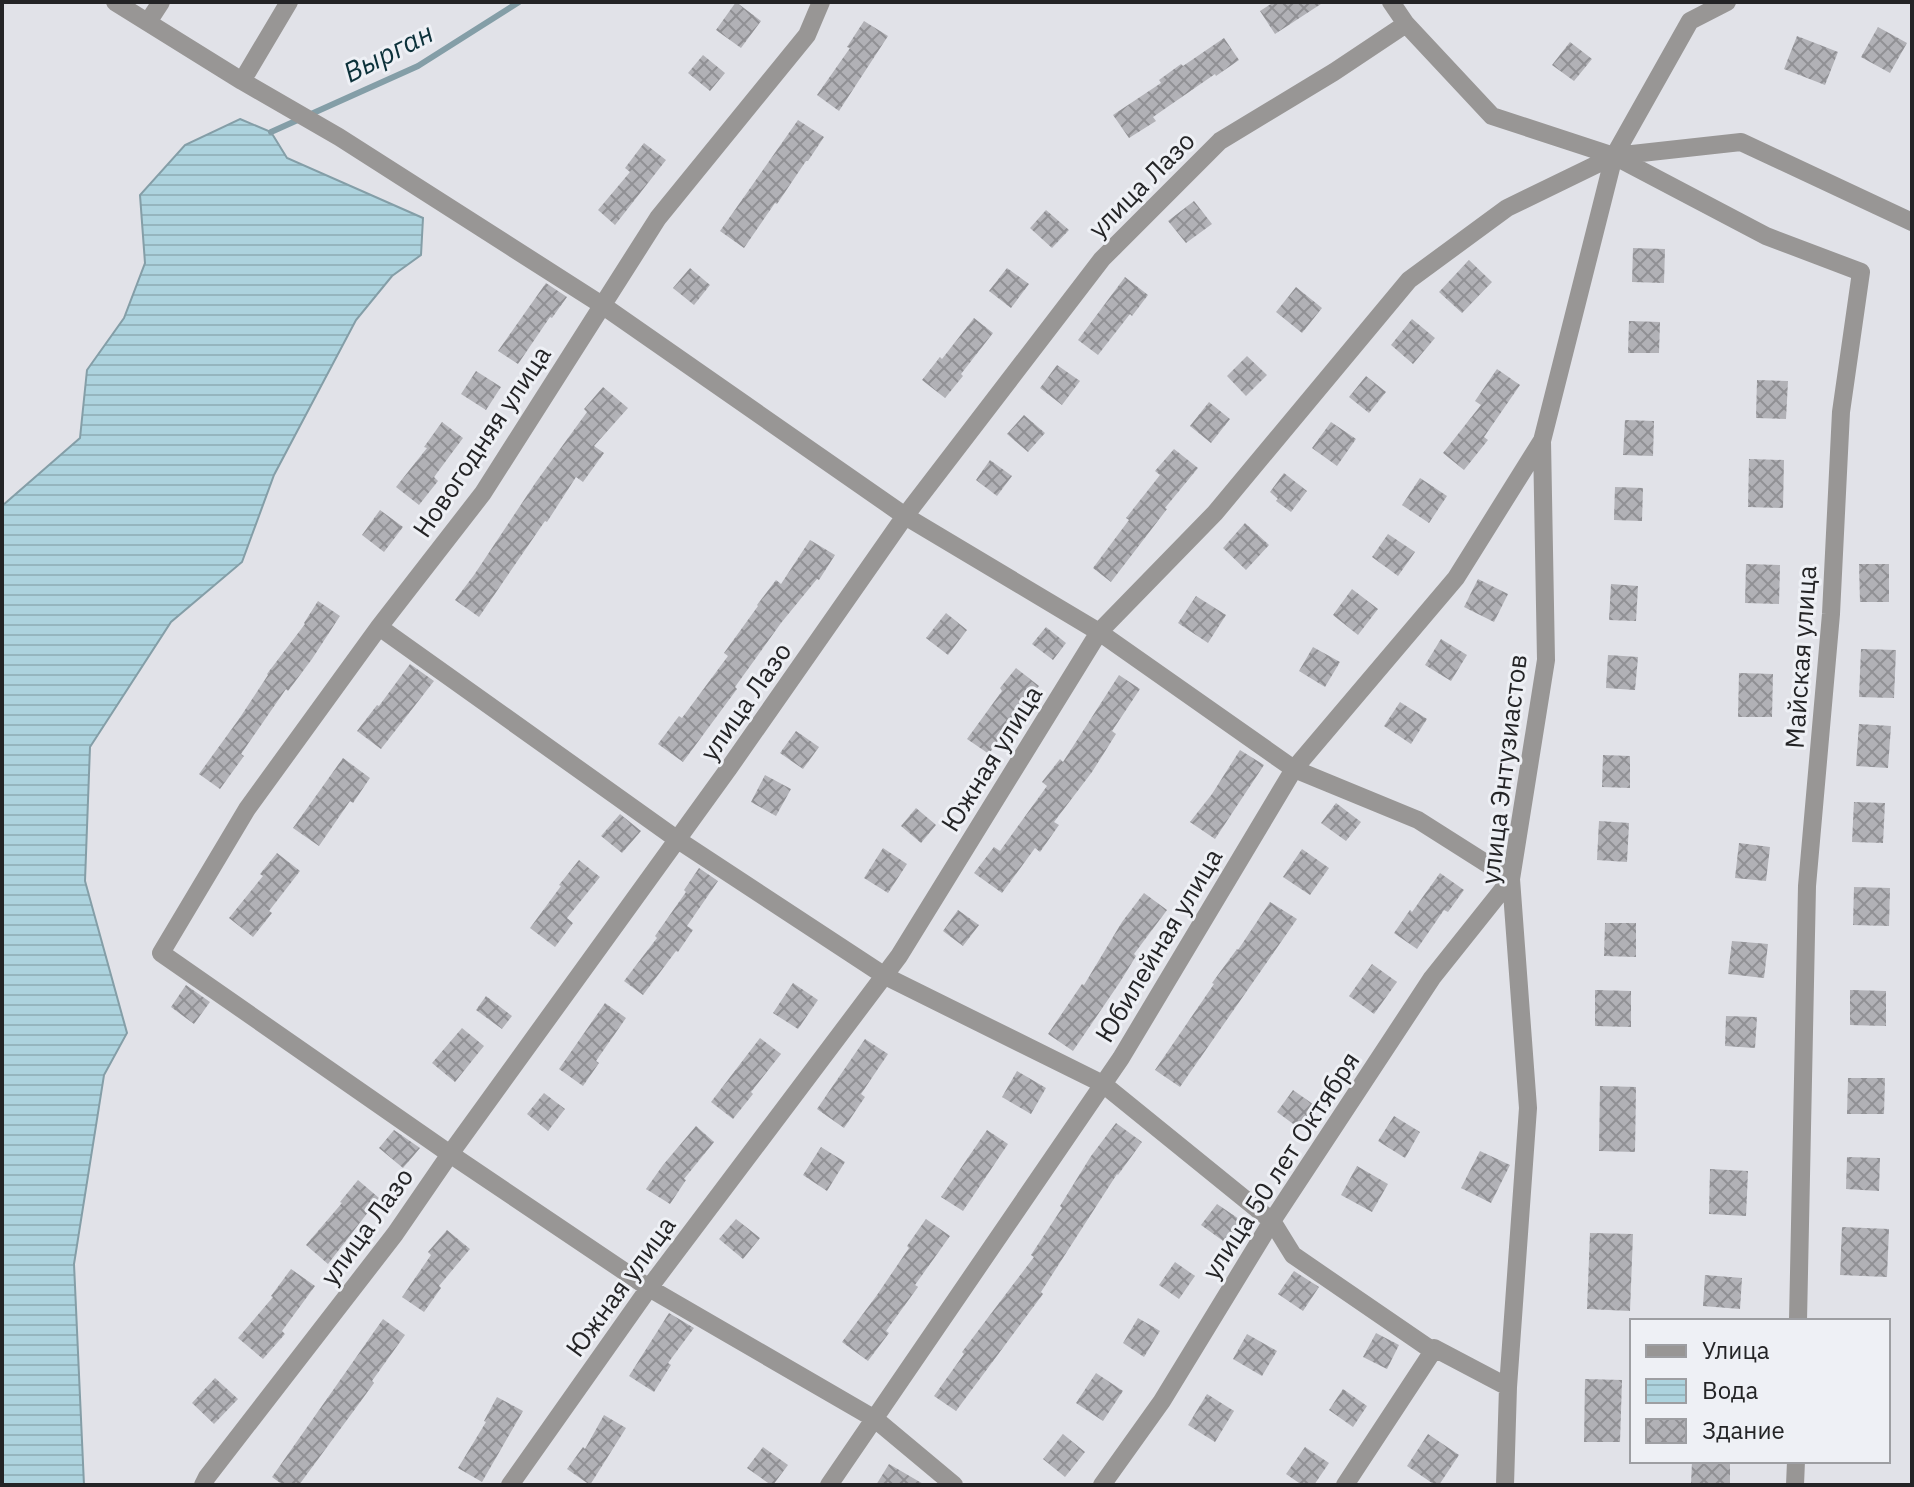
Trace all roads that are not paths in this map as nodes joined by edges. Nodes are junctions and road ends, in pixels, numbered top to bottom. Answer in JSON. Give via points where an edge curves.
{"nodes":[{"id":1,"x":115,"y":2,"type":"edge"},
{"id":2,"x":161,"y":2,"type":"edge"},
{"id":3,"x":289,"y":2,"type":"edge"},
{"id":4,"x":821,"y":2,"type":"edge"},
{"id":5,"x":1391,"y":2,"type":"edge"},
{"id":6,"x":1727,"y":2,"type":"edge"},
{"id":7,"x":148,"y":22,"type":"junction"},
{"id":8,"x":1406,"y":24,"type":"junction"},
{"id":9,"x":242,"y":81,"type":"junction"},
{"id":10,"x":1614,"y":156,"type":"junction"},
{"id":11,"x":1912,"y":222,"type":"edge"},
{"id":12,"x":602,"y":305,"type":"junction"},
{"id":13,"x":1542,"y":441,"type":"junction"},
{"id":14,"x":905,"y":516,"type":"junction"},
{"id":15,"x":379,"y":627,"type":"junction"},
{"id":16,"x":1099,"y":632,"type":"junction"},
{"id":17,"x":1294,"y":769,"type":"junction"},
{"id":18,"x":678,"y":840,"type":"junction"},
{"id":19,"x":1511,"y":879,"type":"junction"},
{"id":20,"x":885,"y":976,"type":"junction"},
{"id":21,"x":1103,"y":1084,"type":"junction"},
{"id":22,"x":450,"y":1154,"type":"junction"},
{"id":23,"x":1272,"y":1221,"type":"junction"},
{"id":24,"x":649,"y":1288,"type":"junction"},
{"id":25,"x":1798,"y":1319,"type":"edge"},
{"id":26,"x":1433,"y":1351,"type":"junction"},
{"id":27,"x":1508,"y":1387,"type":"junction"},
{"id":28,"x":875,"y":1419,"type":"junction"},
{"id":29,"x":1796,"y":1463,"type":"edge"},
{"id":30,"x":203,"y":1485,"type":"edge"},
{"id":31,"x":510,"y":1485,"type":"edge"},
{"id":32,"x":829,"y":1485,"type":"edge"},
{"id":33,"x":954,"y":1485,"type":"edge"},
{"id":34,"x":1102,"y":1485,"type":"edge"},
{"id":35,"x":1345,"y":1485,"type":"edge"},
{"id":36,"x":1505,"y":1485,"type":"edge"},
{"id":37,"x":1795,"y":1485,"type":"edge"}],
"edges":[{"from":1,"to":7,"type":"street"},
{"from":2,"to":7,"type":"street"},
{"from":3,"to":9,"type":"street"},
{"from":4,"to":12,"type":"street","name":"Новогодняя улица","via":[[807,35],[658,218]]},
{"from":5,"to":8,"type":"street"},
{"from":6,"to":10,"type":"street","name":"улица Энтузиастов","via":[[1690,21]]},
{"from":7,"to":9,"type":"street"},
{"from":8,"to":10,"type":"street","via":[[1492,116]]},
{"from":8,"to":14,"type":"street","name":"улица Лазо","via":[[1220,141],[1102,259]]},
{"from":9,"to":12,"type":"street"},
{"from":10,"to":11,"type":"street","via":[[1741,142]]},
{"from":10,"to":13,"type":"street","name":"улица Энтузиастов"},
{"from":10,"to":16,"type":"street","name":"Южная улица","via":[[1507,208],[1409,280],[1215,513]]},
{"from":10,"to":25,"type":"street","name":"Майская улица","via":[[1766,236],[1861,272],[1841,412],[1831,614],[1807,886]]},
{"from":12,"to":14,"type":"street"},
{"from":12,"to":15,"type":"street","name":"Новогодняя улица","via":[[483,493]]},
{"from":13,"to":17,"type":"street","name":"Юбилейная улица","via":[[1456,578]]},
{"from":13,"to":19,"type":"street","name":"улица Энтузиастов","via":[[1546,660]]},
{"from":14,"to":16,"type":"street"},
{"from":14,"to":18,"type":"street","name":"улица Лазо"},
{"from":15,"to":18,"type":"street"},
{"from":15,"to":22,"type":"street","name":"Новогодняя улица","via":[[247,809],[161,953]]},
{"from":16,"to":17,"type":"street"},
{"from":16,"to":20,"type":"street","name":"Южная улица"},
{"from":17,"to":19,"type":"street","via":[[1418,820]]},
{"from":17,"to":21,"type":"street","name":"Юбилейная улица"},
{"from":18,"to":20,"type":"street"},
{"from":18,"to":22,"type":"street","name":"улица Лазо"},
{"from":19,"to":23,"type":"street","name":"улица 50 лет Октября","via":[[1432,978]]},
{"from":19,"to":27,"type":"street","name":"улица Энтузиастов","via":[[1528,1108]]},
{"from":20,"to":21,"type":"street"},
{"from":20,"to":24,"type":"street","name":"Южная улица"},
{"from":21,"to":23,"type":"street"},
{"from":21,"to":28,"type":"street","name":"Юбилейная улица"},
{"from":22,"to":24,"type":"street"},
{"from":22,"to":30,"type":"street","name":"улица Лазо"},
{"from":23,"to":26,"type":"street","via":[[1293,1255]]},
{"from":23,"to":34,"type":"street","name":"улица 50 лет Октября","via":[[1162,1401]]},
{"from":24,"to":28,"type":"street"},
{"from":24,"to":31,"type":"street","name":"Южная улица"},
{"from":26,"to":27,"type":"street"},
{"from":26,"to":35,"type":"street"},
{"from":27,"to":36,"type":"street","name":"улица Энтузиастов"},
{"from":28,"to":32,"type":"street","name":"Юбилейная улица"},
{"from":28,"to":33,"type":"street"},
{"from":29,"to":37,"type":"street"}]}
